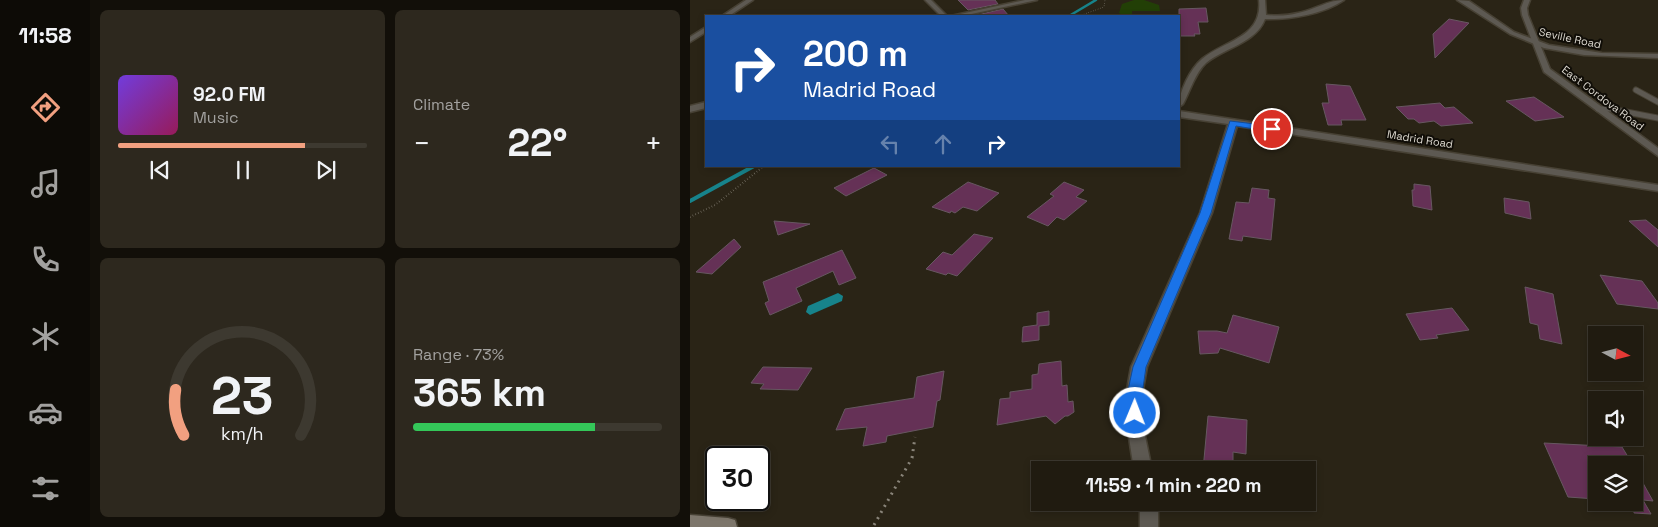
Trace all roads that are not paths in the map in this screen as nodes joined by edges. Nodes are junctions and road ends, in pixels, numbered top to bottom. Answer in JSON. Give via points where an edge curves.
{"nodes":[{"id":1,"x":750,"y":0,"type":"edge"},
{"id":2,"x":928,"y":0,"type":"edge"},
{"id":3,"x":1034,"y":0,"type":"edge"},
{"id":4,"x":1262,"y":0,"type":"edge"},
{"id":5,"x":1340,"y":0,"type":"edge"},
{"id":6,"x":1460,"y":0,"type":"edge"},
{"id":7,"x":1527,"y":0,"type":"edge"},
{"id":8,"x":727,"y":15,"type":"edge"},
{"id":9,"x":943,"y":15,"type":"edge"},
{"id":10,"x":959,"y":15,"type":"edge"},
{"id":11,"x":1264,"y":17,"type":"junction"},
{"id":12,"x":705,"y":30,"type":"edge"},
{"id":13,"x":690,"y":40,"type":"edge"},
{"id":14,"x":1536,"y":42,"type":"junction"},
{"id":15,"x":1658,"y":56,"type":"edge"},
{"id":16,"x":1636,"y":90,"type":"dead end"},
{"id":17,"x":1180,"y":102,"type":"edge"},
{"id":18,"x":1658,"y":102,"type":"edge"},
{"id":19,"x":705,"y":105,"type":"edge"},
{"id":20,"x":690,"y":109,"type":"edge"},
{"id":21,"x":1598,"y":109,"type":"junction"},
{"id":22,"x":1180,"y":114,"type":"edge"},
{"id":23,"x":1658,"y":118,"type":"edge"},
{"id":24,"x":1233,"y":123,"type":"junction"},
{"id":25,"x":1658,"y":153,"type":"edge"},
{"id":26,"x":1658,"y":188,"type":"edge"},
{"id":27,"x":1142,"y":461,"type":"edge"},
{"id":28,"x":1149,"y":511,"type":"edge"},
{"id":29,"x":690,"y":524,"type":"edge"},
{"id":30,"x":728,"y":527,"type":"edge"},
{"id":31,"x":1149,"y":527,"type":"edge"}],
"edges":[{"from":1,"to":8,"type":"street"},
{"from":2,"to":9,"type":"street"},
{"from":3,"to":10,"type":"street"},
{"from":4,"to":11,"type":"street"},
{"from":5,"to":11,"type":"street","via":[[1300,15]]},
{"from":6,"to":14,"type":"street","name":"Seville Road","via":[[1509,31]]},
{"from":7,"to":14,"type":"street","name":"East Cordova Road","via":[[1524,12]]},
{"from":11,"to":17,"type":"street","via":[[1250,33],[1203,62]]},
{"from":12,"to":13,"type":"street"},
{"from":14,"to":15,"type":"street","name":"Seville Road","via":[[1553,48],[1606,56]]},
{"from":14,"to":21,"type":"street","name":"East Cordova Road","via":[[1547,70]]},
{"from":16,"to":18,"type":"lane"},
{"from":19,"to":20,"type":"street"},
{"from":21,"to":23,"type":"lane"},
{"from":21,"to":25,"type":"street","name":"East Cordova Road"},
{"from":22,"to":24,"type":"street","name":"Madrid Road"},
{"from":24,"to":26,"type":"street","name":"Madrid Road"},
{"from":24,"to":27,"type":"street","via":[[1206,213],[1139,367],[1134,395]]},
{"from":28,"to":31,"type":"street"},
{"from":29,"to":30,"type":"main road"}]}
